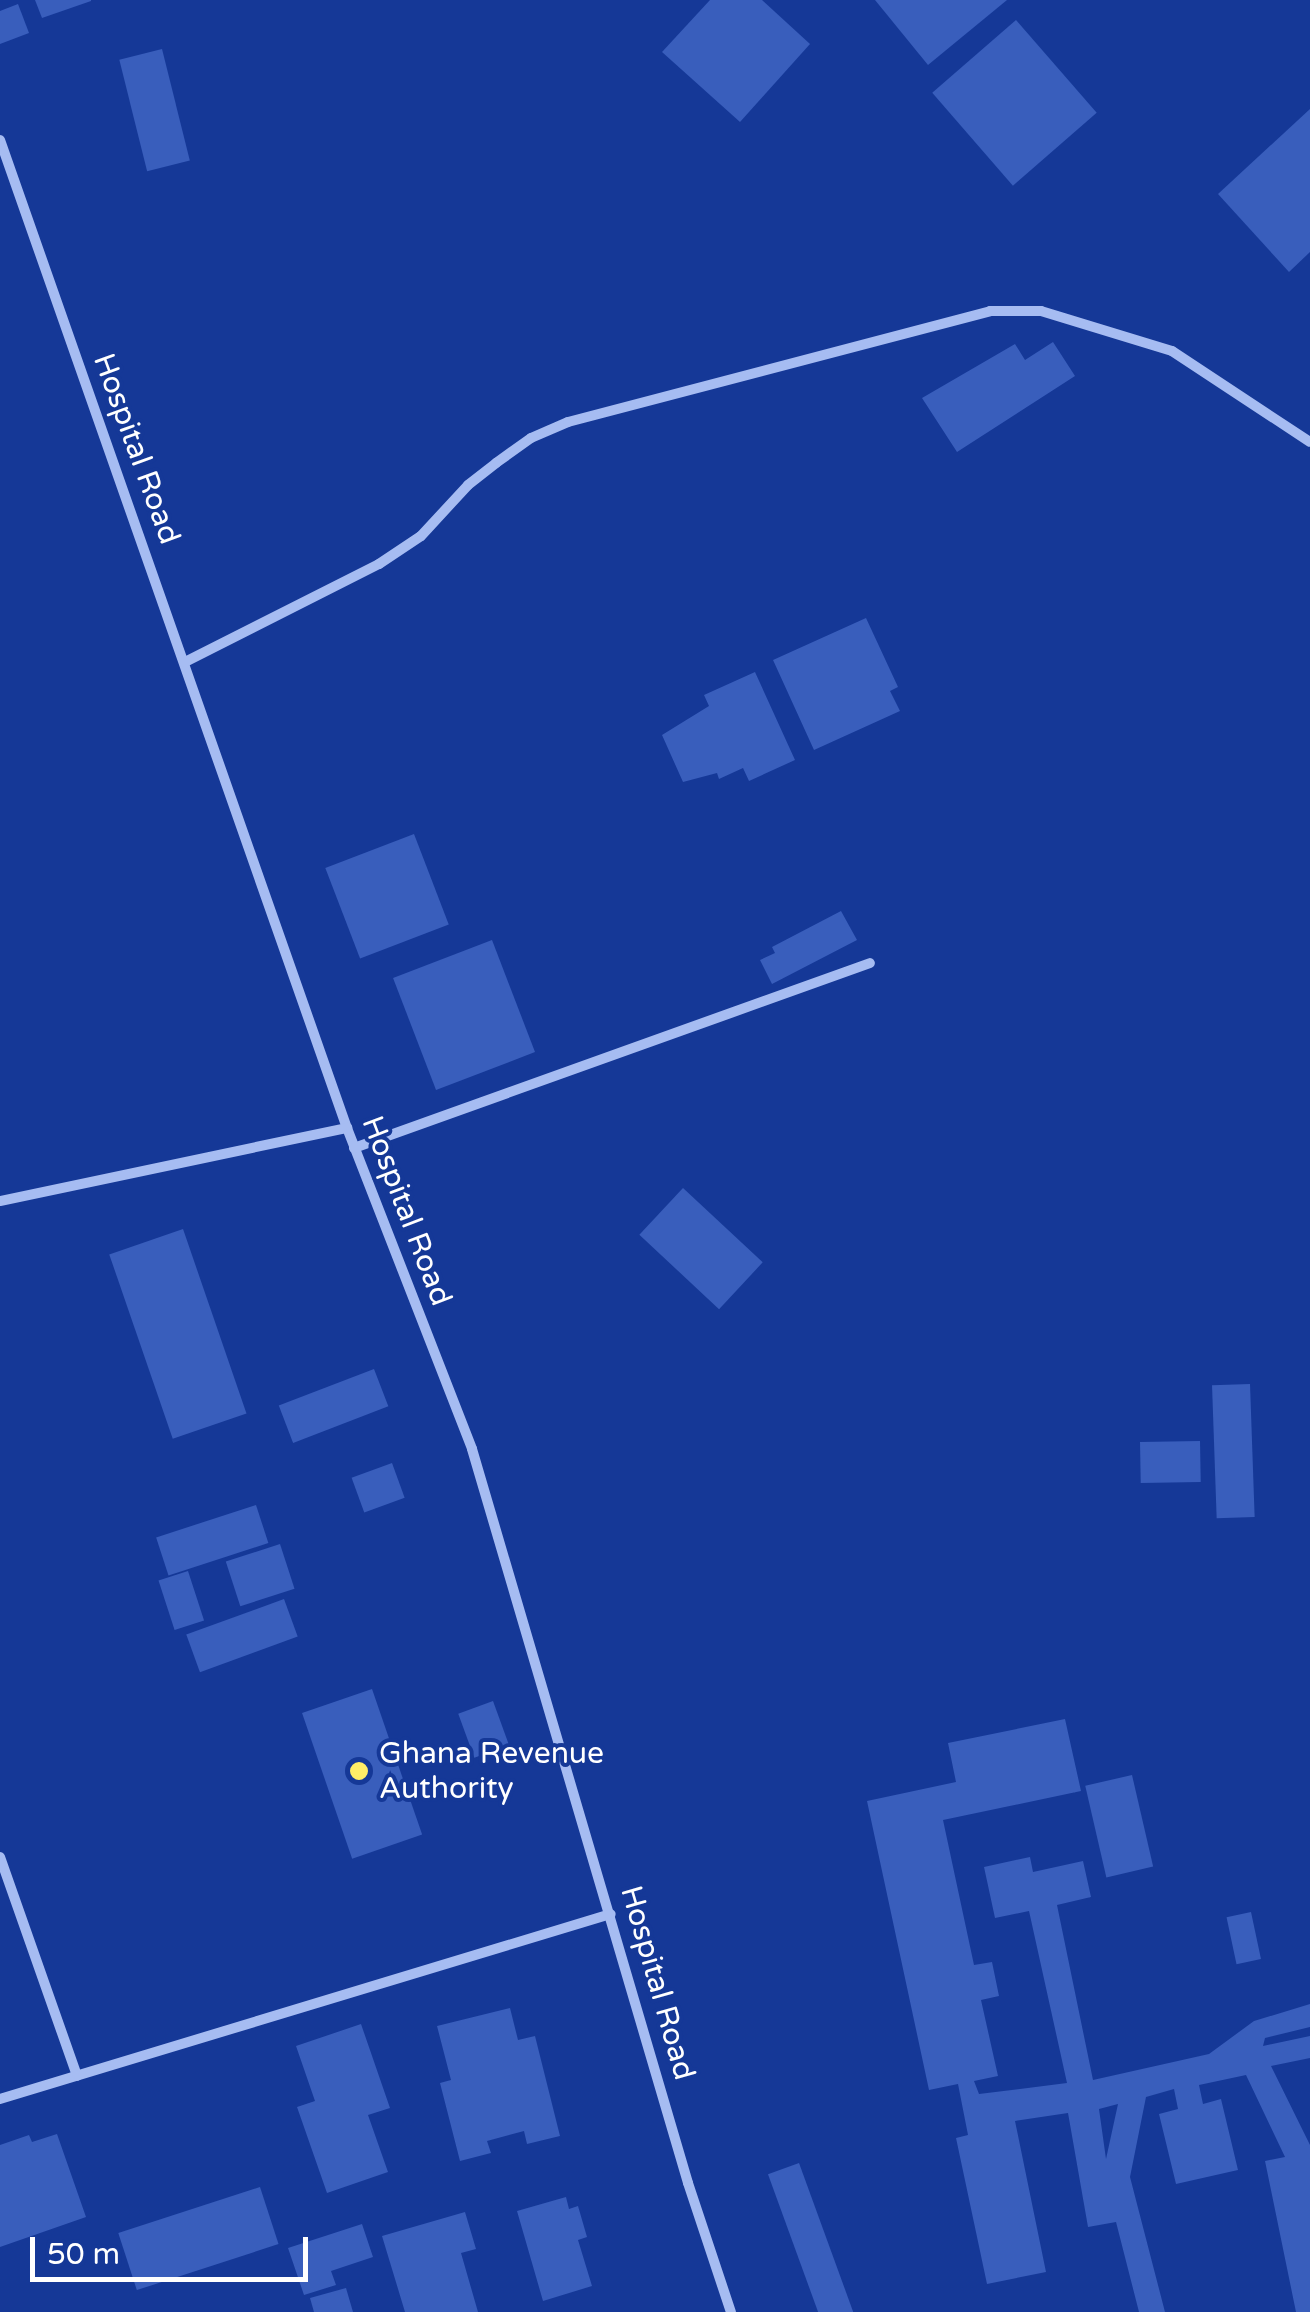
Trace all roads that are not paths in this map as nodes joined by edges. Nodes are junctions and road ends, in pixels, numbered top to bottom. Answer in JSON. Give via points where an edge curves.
{"nodes":[{"id":1,"x":0,"y":140,"type":"edge"},
{"id":2,"x":1310,"y":442,"type":"edge"},
{"id":3,"x":185,"y":662,"type":"junction"},
{"id":4,"x":870,"y":963,"type":"dead end"},
{"id":5,"x":347,"y":1128,"type":"junction"},
{"id":6,"x":354,"y":1148,"type":"junction"},
{"id":7,"x":0,"y":1201,"type":"edge"},
{"id":8,"x":0,"y":1857,"type":"edge"},
{"id":9,"x":612,"y":1914,"type":"junction"},
{"id":10,"x":76,"y":2076,"type":"junction"},
{"id":11,"x":0,"y":2099,"type":"edge"},
{"id":12,"x":731,"y":2312,"type":"edge"}],
"edges":[{"from":1,"to":3,"type":"street","name":"Hospital Road"},
{"from":2,"to":3,"type":"street","via":[[1172,351],[1041,312],[990,311],[544,432],[468,485],[421,536],[379,564]]},
{"from":3,"to":5,"type":"street","name":"Hospital Road"},
{"from":4,"to":6,"type":"street"},
{"from":5,"to":6,"type":"street","name":"Hospital Road"},
{"from":5,"to":7,"type":"street"},
{"from":6,"to":9,"type":"street","name":"Hospital Road","via":[[472,1449]]},
{"from":8,"to":10,"type":"street"},
{"from":9,"to":10,"type":"street"},
{"from":9,"to":12,"type":"street","name":"Hospital Road"},
{"from":10,"to":11,"type":"street"}]}
